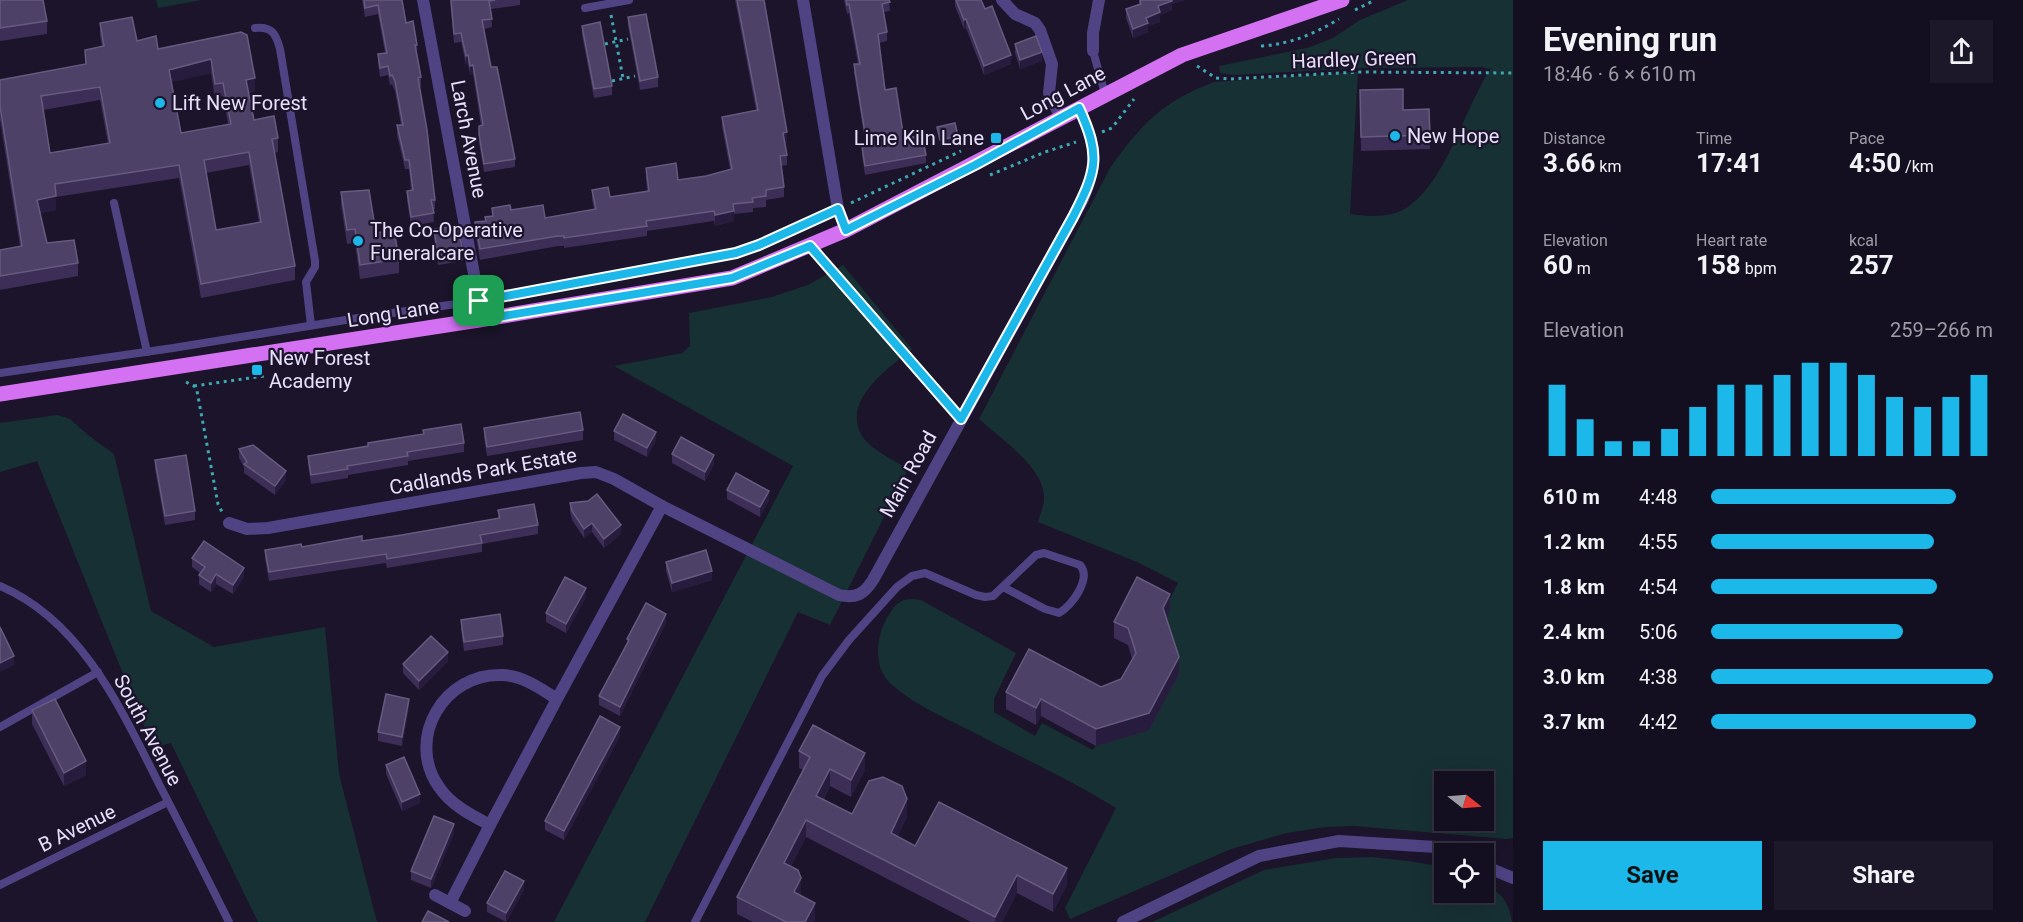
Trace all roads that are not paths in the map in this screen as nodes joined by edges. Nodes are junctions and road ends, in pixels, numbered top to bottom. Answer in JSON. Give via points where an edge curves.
{"nodes":[{"id":1,"x":423,"y":0,"type":"edge"},
{"id":2,"x":628,"y":0,"type":"edge"},
{"id":3,"x":803,"y":0,"type":"edge"},
{"id":4,"x":1002,"y":0,"type":"edge"},
{"id":5,"x":1099,"y":0,"type":"edge"},
{"id":6,"x":1340,"y":0,"type":"edge"},
{"id":7,"x":585,"y":8,"type":"dead end"},
{"id":8,"x":255,"y":28,"type":"dead end"},
{"id":9,"x":1093,"y":51,"type":"joint"},
{"id":10,"x":1105,"y":94,"type":"junction"},
{"id":11,"x":1079,"y":108,"type":"junction"},
{"id":12,"x":1061,"y":118,"type":"junction"},
{"id":13,"x":114,"y":203,"type":"dead end"},
{"id":14,"x":846,"y":230,"type":"junction"},
{"id":15,"x":759,"y":245,"type":"road end"},
{"id":16,"x":479,"y":301,"type":"junction"},
{"id":17,"x":479,"y":320,"type":"junction"},
{"id":18,"x":311,"y":326,"type":"junction"},
{"id":19,"x":147,"y":352,"type":"junction"},
{"id":20,"x":0,"y":373,"type":"edge"},
{"id":21,"x":0,"y":394,"type":"edge"},
{"id":22,"x":662,"y":506,"type":"junction"},
{"id":23,"x":229,"y":524,"type":"road end"},
{"id":24,"x":0,"y":586,"type":"edge"},
{"id":25,"x":1003,"y":587,"type":"junction"},
{"id":26,"x":98,"y":672,"type":"junction"},
{"id":27,"x":557,"y":699,"type":"junction"},
{"id":28,"x":0,"y":726,"type":"edge"},
{"id":29,"x":168,"y":802,"type":"junction"},
{"id":30,"x":490,"y":825,"type":"junction"},
{"id":31,"x":1434,"y":847,"type":"edge"},
{"id":32,"x":1494,"y":870,"type":"edge"},
{"id":33,"x":1513,"y":878,"type":"edge"},
{"id":34,"x":0,"y":885,"type":"edge"},
{"id":35,"x":435,"y":896,"type":"dead end"},
{"id":36,"x":450,"y":903,"type":"junction"},
{"id":37,"x":465,"y":911,"type":"dead end"},
{"id":38,"x":229,"y":922,"type":"edge"},
{"id":39,"x":694,"y":922,"type":"edge"},
{"id":40,"x":1123,"y":922,"type":"edge"}],
"edges":[{"from":1,"to":16,"type":"street","name":"Larch Avenue"},
{"from":2,"to":7,"type":"lane"},
{"from":3,"to":14,"type":"street","via":[[838,209]]},
{"from":4,"to":12,"type":"street","via":[[1040,30],[1052,64],[1049,93]]},
{"from":5,"to":9,"type":"street"},
{"from":6,"to":10,"type":"main road","name":"Long Lane","via":[[1182,55]]},
{"from":8,"to":18,"type":"lane","via":[[271,30],[280,49],[315,261],[306,282]]},
{"from":9,"to":10,"type":"lane"},
{"from":10,"to":11,"type":"main road","name":"Long Lane"},
{"from":11,"to":12,"type":"main road","name":"Long Lane"},
{"from":11,"to":22,"type":"street","name":"Main Road","via":[[1094,150],[1089,184],[862,594],[839,595]]},
{"from":12,"to":14,"type":"main road","name":"Long Lane"},
{"from":13,"to":19,"type":"lane"},
{"from":14,"to":17,"type":"main road","name":"Long Lane","via":[[732,278]]},
{"from":15,"to":16,"type":"lane","via":[[712,258]]},
{"from":16,"to":17,"type":"street","name":"Larch Avenue"},
{"from":16,"to":18,"type":"lane"},
{"from":17,"to":21,"type":"main road","name":"Long Lane"},
{"from":18,"to":19,"type":"lane"},
{"from":19,"to":20,"type":"lane"},
{"from":22,"to":23,"type":"street","name":"Cadlands Park Estate","via":[[614,479],[588,472],[268,528],[247,529]]},
{"from":22,"to":27,"type":"street"},
{"from":24,"to":26,"type":"lane","name":"South Avenue","via":[[54,620]]},
{"from":25,"to":25,"type":"lane","via":[[1036,555],[1044,553],[1084,568],[1085,575],[1071,604],[1059,612]]},
{"from":25,"to":39,"type":"lane","via":[[993,596],[985,597],[925,573],[912,576],[897,587],[822,676]]},
{"from":26,"to":28,"type":"lane"},
{"from":26,"to":29,"type":"lane","name":"South Avenue"},
{"from":27,"to":30,"type":"street"},
{"from":27,"to":30,"type":"street","via":[[522,679],[487,676],[460,685],[435,712],[427,736],[431,773],[453,802]]},
{"from":29,"to":34,"type":"lane","name":"B Avenue"},
{"from":29,"to":38,"type":"lane","name":"South Avenue"},
{"from":30,"to":36,"type":"street"},
{"from":31,"to":40,"type":"street","via":[[1339,841],[1259,856]]},
{"from":32,"to":33,"type":"street"},
{"from":35,"to":36,"type":"street"},
{"from":36,"to":37,"type":"street"}]}
